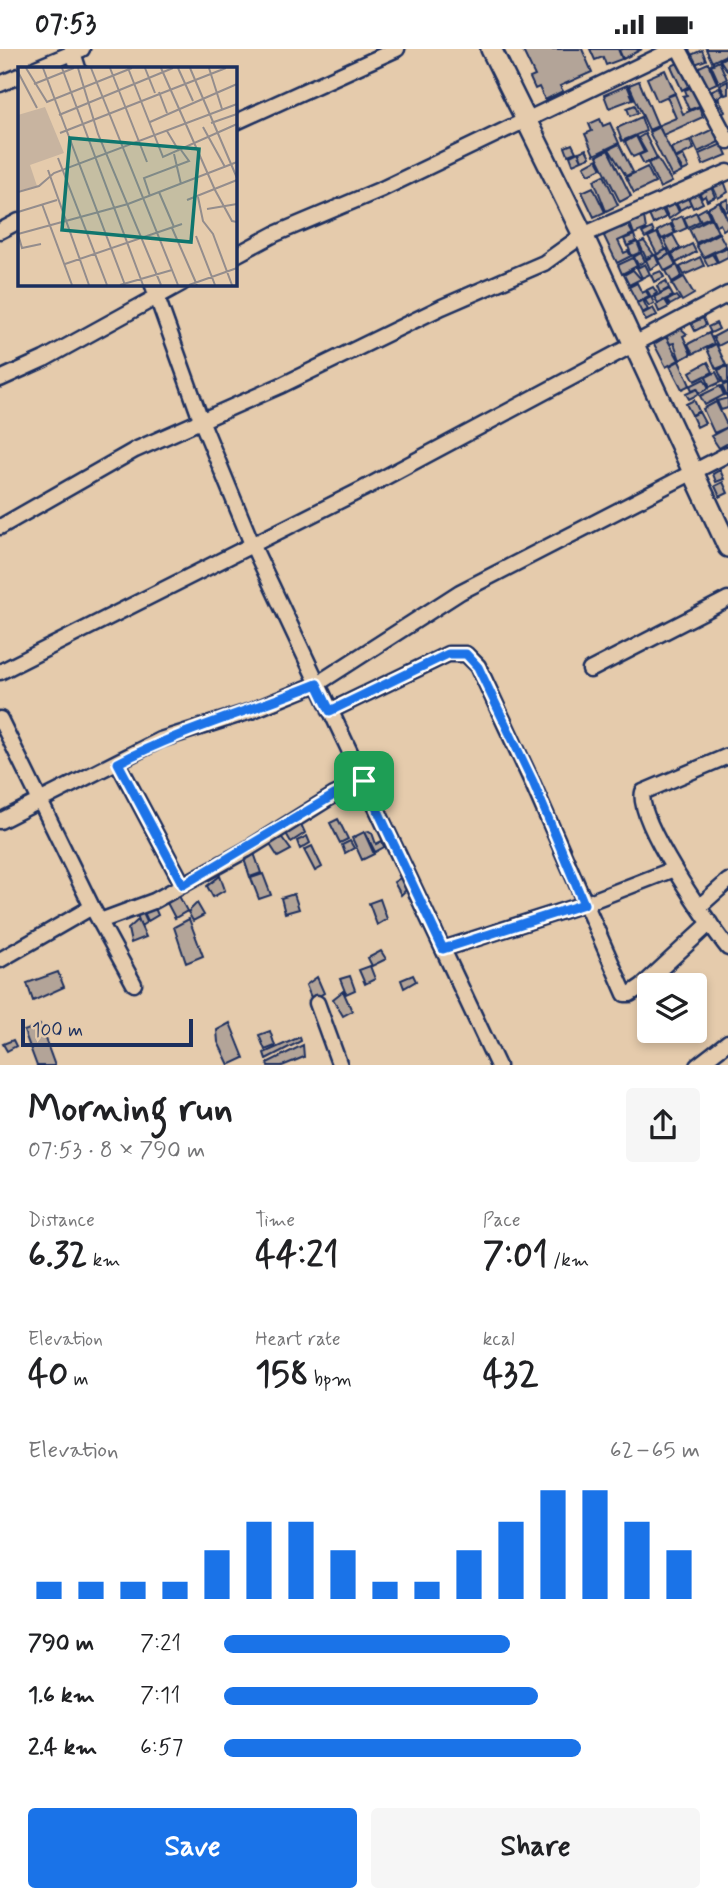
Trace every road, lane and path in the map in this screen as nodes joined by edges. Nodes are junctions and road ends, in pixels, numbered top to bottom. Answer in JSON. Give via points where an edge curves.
{"nodes":[{"id":1,"x":397,"y":49,"type":"edge"},
{"id":2,"x":491,"y":49,"type":"edge"},
{"id":3,"x":674,"y":49,"type":"edge"},
{"id":4,"x":679,"y":49,"type":"edge"},
{"id":5,"x":76,"y":50,"type":"edge"},
{"id":6,"x":38,"y":67,"type":"edge"},
{"id":7,"x":18,"y":76,"type":"edge"},
{"id":8,"x":0,"y":84,"type":"edge"},
{"id":9,"x":525,"y":121,"type":"junction"},
{"id":10,"x":236,"y":122,"type":"edge"},
{"id":11,"x":728,"y":141,"type":"edge"},
{"id":12,"x":728,"y":172,"type":"edge"},
{"id":13,"x":18,"y":222,"type":"edge"},
{"id":14,"x":0,"y":231,"type":"edge"},
{"id":15,"x":583,"y":235,"type":"junction"},
{"id":16,"x":236,"y":254,"type":"edge"},
{"id":17,"x":174,"y":285,"type":"edge"},
{"id":18,"x":154,"y":290,"type":"edge"},
{"id":19,"x":728,"y":294,"type":"edge"},
{"id":20,"x":632,"y":345,"type":"junction"},
{"id":21,"x":0,"y":379,"type":"edge"},
{"id":22,"x":201,"y":419,"type":"junction"},
{"id":23,"x":728,"y":454,"type":"edge"},
{"id":24,"x":694,"y":472,"type":"junction"},
{"id":25,"x":0,"y":527,"type":"edge"},
{"id":26,"x":252,"y":544,"type":"junction"},
{"id":27,"x":728,"y":547,"type":"edge"},
{"id":28,"x":728,"y":600,"type":"edge"},
{"id":29,"x":590,"y":670,"type":"dead end"},
{"id":30,"x":0,"y":672,"type":"edge"},
{"id":31,"x":317,"y":684,"type":"junction"},
{"id":32,"x":330,"y":711,"type":"junction"},
{"id":33,"x":0,"y":719,"type":"edge"},
{"id":34,"x":728,"y":757,"type":"edge"},
{"id":35,"x":118,"y":763,"type":"junction"},
{"id":36,"x":364,"y":781,"type":"junction"},
{"id":37,"x":38,"y":801,"type":"junction"},
{"id":38,"x":0,"y":821,"type":"edge"},
{"id":39,"x":674,"y":869,"type":"junction"},
{"id":40,"x":728,"y":881,"type":"edge"},
{"id":41,"x":183,"y":885,"type":"junction"},
{"id":42,"x":584,"y":904,"type":"junction"},
{"id":43,"x":700,"y":906,"type":"junction"},
{"id":44,"x":92,"y":907,"type":"junction"},
{"id":45,"x":100,"y":921,"type":"junction"},
{"id":46,"x":710,"y":923,"type":"junction"},
{"id":47,"x":728,"y":948,"type":"edge"},
{"id":48,"x":443,"y":949,"type":"junction"},
{"id":49,"x":0,"y":960,"type":"edge"},
{"id":50,"x":134,"y":984,"type":"dead end"},
{"id":51,"x":317,"y":1003,"type":"dead end"},
{"id":52,"x":728,"y":1042,"type":"edge"},
{"id":53,"x":340,"y":1065,"type":"edge"},
{"id":54,"x":498,"y":1065,"type":"edge"},
{"id":55,"x":698,"y":1065,"type":"edge"}],
"edges":[{"from":1,"to":10,"type":"street"},
{"from":2,"to":9,"type":"street"},
{"from":3,"to":9,"type":"street"},
{"from":4,"to":11,"type":"street"},
{"from":5,"to":6,"type":"street"},
{"from":7,"to":8,"type":"street"},
{"from":9,"to":15,"type":"street"},
{"from":9,"to":16,"type":"street"},
{"from":12,"to":15,"type":"street"},
{"from":13,"to":14,"type":"street"},
{"from":15,"to":20,"type":"street"},
{"from":15,"to":22,"type":"street","via":[[544,263]]},
{"from":17,"to":18,"type":"street"},
{"from":18,"to":21,"type":"street","via":[[44,359]]},
{"from":18,"to":22,"type":"street"},
{"from":19,"to":20,"type":"street"},
{"from":20,"to":24,"type":"street"},
{"from":20,"to":26,"type":"street"},
{"from":22,"to":25,"type":"street","via":[[135,450]]},
{"from":22,"to":26,"type":"street"},
{"from":23,"to":24,"type":"street"},
{"from":24,"to":27,"type":"street"},
{"from":24,"to":31,"type":"street","via":[[460,593]]},
{"from":26,"to":30,"type":"street"},
{"from":26,"to":31,"type":"street"},
{"from":28,"to":29,"type":"street"},
{"from":31,"to":32,"type":"street"},
{"from":31,"to":35,"type":"street","via":[[160,740]]},
{"from":32,"to":36,"type":"street"},
{"from":32,"to":42,"type":"street","via":[[448,654],[466,654],[478,667],[533,782]]},
{"from":33,"to":37,"type":"street"},
{"from":34,"to":39,"type":"street","via":[[643,792],[640,800],[646,817]]},
{"from":35,"to":37,"type":"street"},
{"from":35,"to":41,"type":"street"},
{"from":36,"to":41,"type":"street"},
{"from":36,"to":48,"type":"street"},
{"from":37,"to":38,"type":"street"},
{"from":37,"to":44,"type":"street"},
{"from":39,"to":42,"type":"street"},
{"from":39,"to":43,"type":"street"},
{"from":40,"to":43,"type":"street"},
{"from":41,"to":45,"type":"street"},
{"from":42,"to":46,"type":"street","via":[[625,994],[642,986]]},
{"from":42,"to":48,"type":"street"},
{"from":43,"to":46,"type":"street"},
{"from":44,"to":45,"type":"street"},
{"from":44,"to":49,"type":"street"},
{"from":45,"to":50,"type":"street"},
{"from":46,"to":47,"type":"street"},
{"from":48,"to":54,"type":"street"},
{"from":51,"to":53,"type":"street"},
{"from":52,"to":55,"type":"street"}]}
